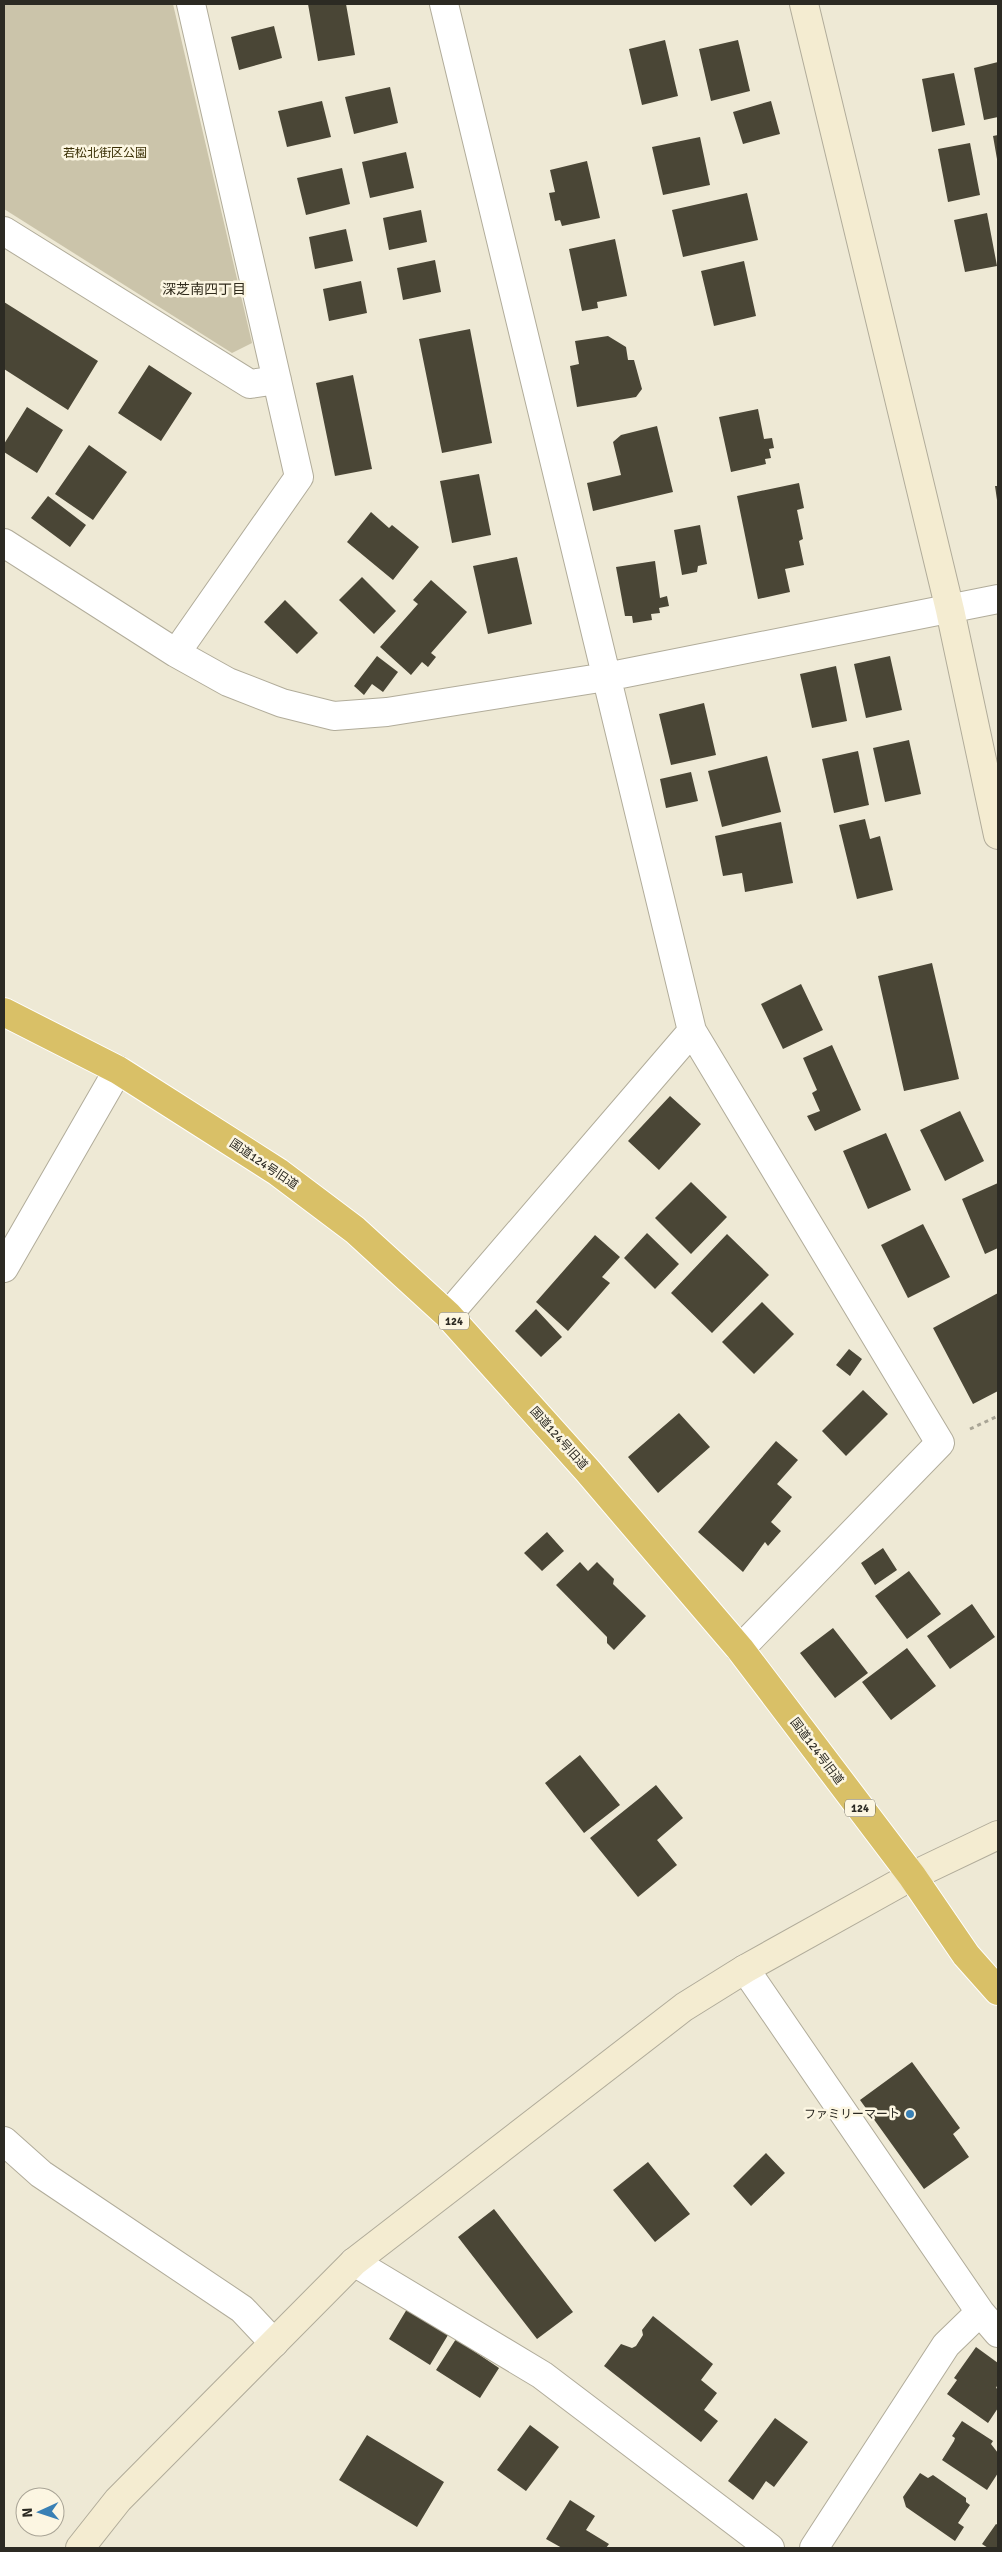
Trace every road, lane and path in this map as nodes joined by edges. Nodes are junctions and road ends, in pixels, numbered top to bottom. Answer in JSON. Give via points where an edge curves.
{"nodes":[{"id":1,"x":191,"y":4,"type":"edge"},
{"id":2,"x":444,"y":4,"type":"edge"},
{"id":3,"x":804,"y":4,"type":"edge"},
{"id":4,"x":4,"y":231,"type":"edge"},
{"id":5,"x":277,"y":380,"type":"junction"},
{"id":6,"x":4,"y":542,"type":"edge"},
{"id":7,"x":998,"y":599,"type":"edge"},
{"id":8,"x":950,"y":610,"type":"junction"},
{"id":9,"x":176,"y":653,"type":"junction"},
{"id":10,"x":606,"y":677,"type":"junction"},
{"id":11,"x":998,"y":835,"type":"edge"},
{"id":12,"x":4,"y":1012,"type":"edge"},
{"id":13,"x":692,"y":1031,"type":"junction"},
{"id":14,"x":118,"y":1070,"type":"junction"},
{"id":15,"x":4,"y":1268,"type":"edge"},
{"id":16,"x":448,"y":1315,"type":"junction"},
{"id":17,"x":740,"y":1649,"type":"junction"},
{"id":18,"x":998,"y":1835,"type":"edge"},
{"id":19,"x":912,"y":1876,"type":"junction"},
{"id":20,"x":744,"y":1969,"type":"junction"},
{"id":21,"x":998,"y":1991,"type":"edge"},
{"id":22,"x":4,"y":2141,"type":"edge"},
{"id":23,"x":354,"y":2262,"type":"junction"},
{"id":24,"x":980,"y":2312,"type":"junction"},
{"id":25,"x":998,"y":2333,"type":"edge"},
{"id":26,"x":274,"y":2343,"type":"junction"},
{"id":27,"x":80,"y":2548,"type":"edge"},
{"id":28,"x":770,"y":2548,"type":"edge"},
{"id":29,"x":814,"y":2548,"type":"edge"}],
"edges":[{"from":1,"to":5,"type":"street"},
{"from":2,"to":10,"type":"street"},
{"from":3,"to":8,"type":"street"},
{"from":4,"to":5,"type":"street","via":[[250,384]]},
{"from":5,"to":9,"type":"street","via":[[299,477]]},
{"from":6,"to":9,"type":"street"},
{"from":7,"to":8,"type":"street"},
{"from":8,"to":10,"type":"street"},
{"from":8,"to":11,"type":"street"},
{"from":9,"to":10,"type":"street","via":[[228,682],[282,702],[334,716],[386,712]]},
{"from":10,"to":13,"type":"street"},
{"from":12,"to":14,"type":"highway","name":"国道124号旧道","number":"124"},
{"from":13,"to":16,"type":"street"},
{"from":13,"to":17,"type":"street","via":[[940,1444]]},
{"from":14,"to":15,"type":"street"},
{"from":14,"to":16,"type":"highway","name":"国道124号旧道","number":"124","via":[[278,1172],[355,1230]]},
{"from":16,"to":17,"type":"highway","name":"国道124号旧道","number":"124","via":[[587,1470]]},
{"from":17,"to":19,"type":"highway","name":"国道124号旧道","number":"124"},
{"from":18,"to":19,"type":"street"},
{"from":19,"to":20,"type":"street"},
{"from":19,"to":21,"type":"highway","name":"国道124号旧道","number":"124","via":[[966,1955]]},
{"from":20,"to":23,"type":"street","via":[[684,2007]]},
{"from":20,"to":24,"type":"street"},
{"from":22,"to":26,"type":"street","via":[[41,2174],[242,2309]]},
{"from":23,"to":26,"type":"street"},
{"from":23,"to":28,"type":"street","via":[[542,2375]]},
{"from":24,"to":25,"type":"street"},
{"from":24,"to":29,"type":"street","via":[[946,2345]]},
{"from":26,"to":27,"type":"street","via":[[118,2500]]}]}
